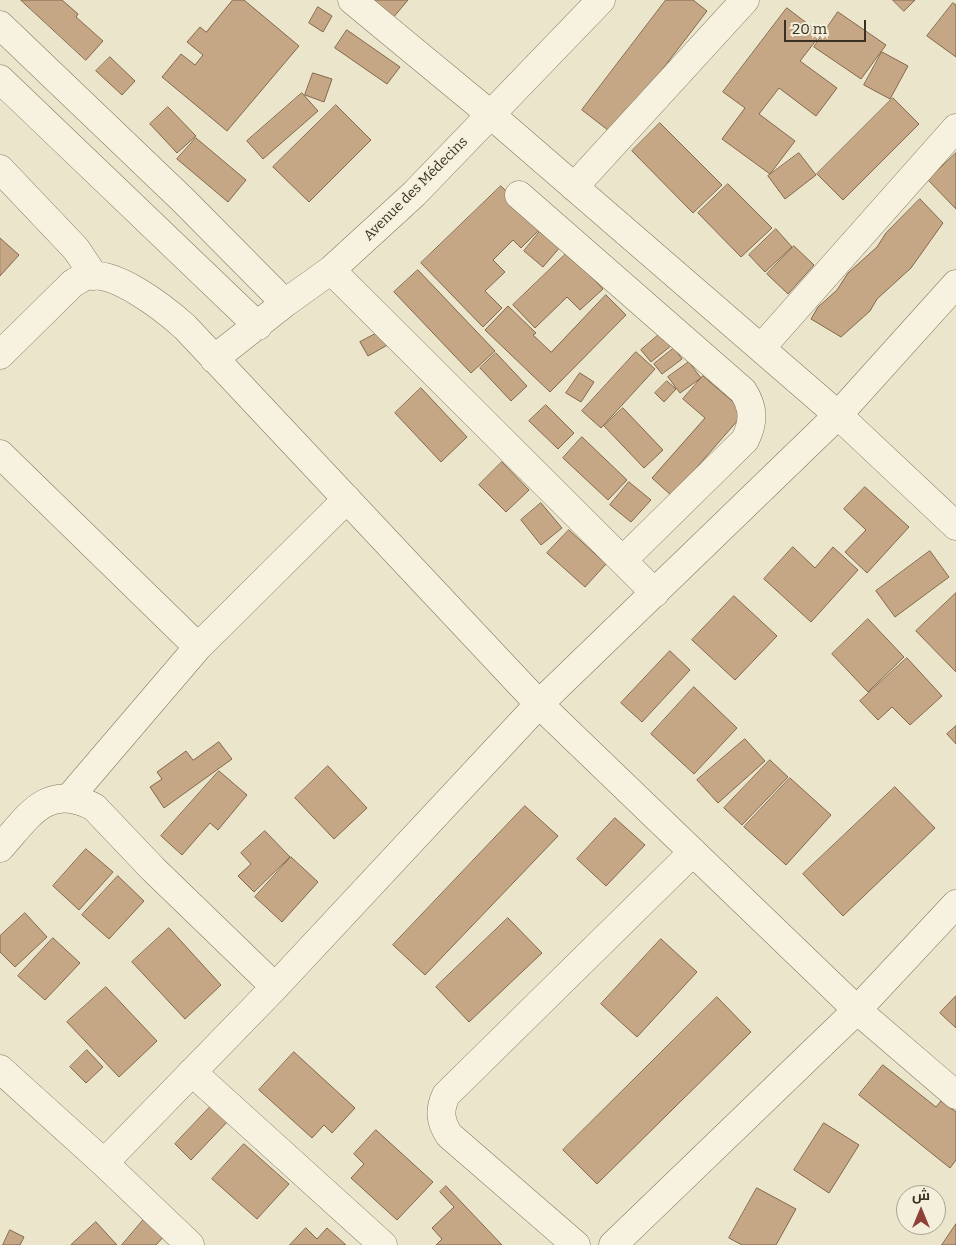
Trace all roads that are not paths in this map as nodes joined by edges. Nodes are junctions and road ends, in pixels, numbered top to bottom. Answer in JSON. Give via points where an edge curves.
{"nodes":[{"id":1,"x":352,"y":0,"type":"edge"},
{"id":2,"x":602,"y":0,"type":"edge"},
{"id":3,"x":745,"y":0,"type":"edge"},
{"id":4,"x":0,"y":25,"type":"edge"},
{"id":5,"x":0,"y":79,"type":"edge"},
{"id":6,"x":490,"y":114,"type":"junction"},
{"id":7,"x":956,"y":128,"type":"edge"},
{"id":8,"x":0,"y":169,"type":"edge"},
{"id":9,"x":574,"y":187,"type":"junction"},
{"id":10,"x":519,"y":195,"type":"dead end"},
{"id":11,"x":331,"y":270,"type":"junction"},
{"id":12,"x":94,"y":276,"type":"junction"},
{"id":13,"x":956,"y":284,"type":"edge"},
{"id":14,"x":285,"y":303,"type":"junction"},
{"id":15,"x":258,"y":326,"type":"junction"},
{"id":16,"x":761,"y":348,"type":"junction"},
{"id":17,"x":0,"y":355,"type":"edge"},
{"id":18,"x":214,"y":359,"type":"junction"},
{"id":19,"x":838,"y":415,"type":"junction"},
{"id":20,"x":0,"y":454,"type":"edge"},
{"id":21,"x":347,"y":499,"type":"junction"},
{"id":22,"x":956,"y":526,"type":"edge"},
{"id":23,"x":622,"y":560,"type":"junction"},
{"id":24,"x":655,"y":593,"type":"junction"},
{"id":25,"x":198,"y":647,"type":"junction"},
{"id":26,"x":539,"y":704,"type":"junction"},
{"id":27,"x":69,"y":798,"type":"junction"},
{"id":28,"x":0,"y":848,"type":"edge"},
{"id":29,"x":693,"y":852,"type":"junction"},
{"id":30,"x":956,"y":904,"type":"edge"},
{"id":31,"x":275,"y":987,"type":"junction"},
{"id":32,"x":856,"y":1010,"type":"junction"},
{"id":33,"x":0,"y":1069,"type":"edge"},
{"id":34,"x":192,"y":1072,"type":"junction"},
{"id":35,"x":956,"y":1095,"type":"edge"},
{"id":36,"x":104,"y":1164,"type":"junction"},
{"id":37,"x":190,"y":1245,"type":"edge"},
{"id":38,"x":383,"y":1245,"type":"edge"},
{"id":39,"x":576,"y":1245,"type":"edge"},
{"id":40,"x":613,"y":1245,"type":"edge"}],
"edges":[{"from":1,"to":6,"type":"street"},
{"from":2,"to":6,"type":"street","name":"Avenue des Médecins"},
{"from":3,"to":9,"type":"street"},
{"from":4,"to":14,"type":"street","via":[[183,200]]},
{"from":5,"to":15,"type":"street"},
{"from":6,"to":9,"type":"street"},
{"from":6,"to":11,"type":"street","name":"Avenue des Médecins","via":[[414,194]]},
{"from":7,"to":16,"type":"street"},
{"from":8,"to":12,"type":"street","via":[[76,249]]},
{"from":9,"to":16,"type":"street"},
{"from":10,"to":23,"type":"street","via":[[743,391],[752,410],[745,440]]},
{"from":11,"to":14,"type":"street","name":"Avenue des Médecins"},
{"from":11,"to":23,"type":"street"},
{"from":12,"to":17,"type":"street","via":[[73,283]]},
{"from":12,"to":18,"type":"street","via":[[116,280],[165,310]]},
{"from":13,"to":19,"type":"street"},
{"from":14,"to":15,"type":"street","name":"Avenue des Médecins"},
{"from":15,"to":18,"type":"street","name":"Avenue des Médecins"},
{"from":16,"to":19,"type":"street"},
{"from":18,"to":21,"type":"street"},
{"from":19,"to":22,"type":"street"},
{"from":19,"to":24,"type":"street"},
{"from":20,"to":25,"type":"street"},
{"from":21,"to":25,"type":"street"},
{"from":21,"to":26,"type":"street"},
{"from":23,"to":24,"type":"street"},
{"from":24,"to":26,"type":"street"},
{"from":25,"to":27,"type":"street"},
{"from":26,"to":29,"type":"street"},
{"from":26,"to":31,"type":"street"},
{"from":27,"to":28,"type":"street","via":[[48,800],[34,810]]},
{"from":27,"to":31,"type":"street","via":[[94,807]]},
{"from":29,"to":32,"type":"street"},
{"from":29,"to":39,"type":"street","via":[[446,1095],[442,1104],[440,1114],[449,1135]]},
{"from":30,"to":32,"type":"street"},
{"from":31,"to":34,"type":"street"},
{"from":32,"to":35,"type":"street"},
{"from":32,"to":40,"type":"street"},
{"from":33,"to":36,"type":"street"},
{"from":34,"to":36,"type":"street"},
{"from":34,"to":38,"type":"street"},
{"from":36,"to":37,"type":"street"}]}
